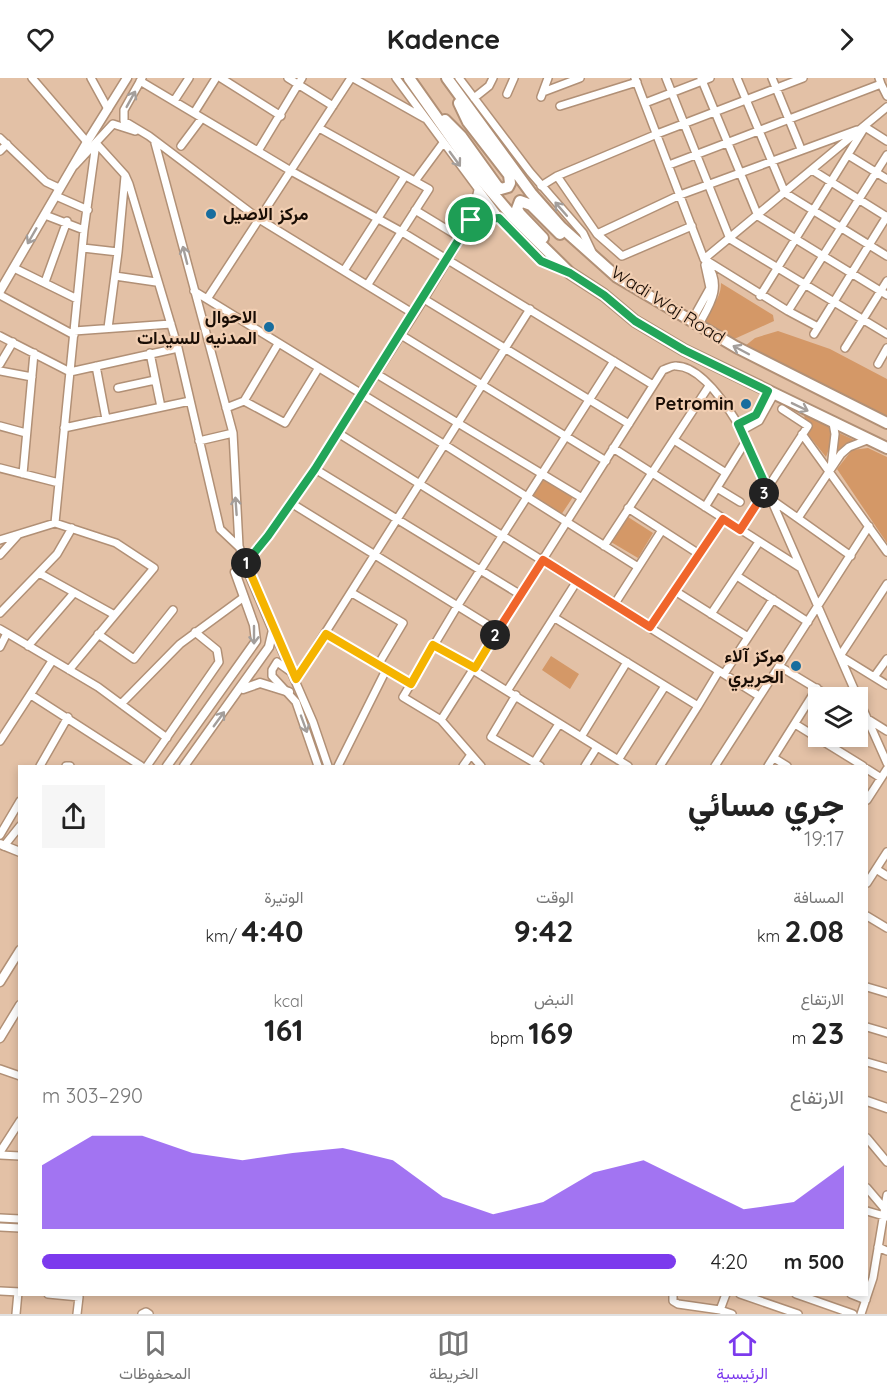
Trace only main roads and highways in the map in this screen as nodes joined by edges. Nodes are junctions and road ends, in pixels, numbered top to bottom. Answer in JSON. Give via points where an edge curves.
{"nodes":[{"id":1,"x":409,"y":78,"type":"edge"},
{"id":2,"x":451,"y":79,"type":"edge"},
{"id":3,"x":424,"y":98,"type":"junction"},
{"id":4,"x":617,"y":277,"type":"junction"},
{"id":5,"x":604,"y":295,"type":"junction"},
{"id":6,"x":887,"y":423,"type":"edge"},
{"id":7,"x":887,"y":448,"type":"edge"}],
"edges":[{"from":1,"to":3,"type":"main road","name":"Wadi Waj Road"},
{"from":2,"to":3,"type":"main road","via":[[468,122],[509,175],[508,187],[497,186],[461,136]]},
{"from":2,"to":4,"type":"main road","name":"Wadi Waj Road","via":[[531,193],[561,227]]},
{"from":3,"to":5,"type":"main road","name":"Wadi Waj Road","via":[[478,176],[513,217],[570,273]]},
{"from":4,"to":5,"type":"main road","via":[[572,245],[531,205],[520,201],[520,214]]},
{"from":6,"to":4,"type":"main road","name":"Wadi Waj Road","one_way":true,"via":[[694,324]]},
{"from":5,"to":7,"type":"main road","name":"Wadi Waj Road","one_way":true,"via":[[635,321],[684,350]]}]}
